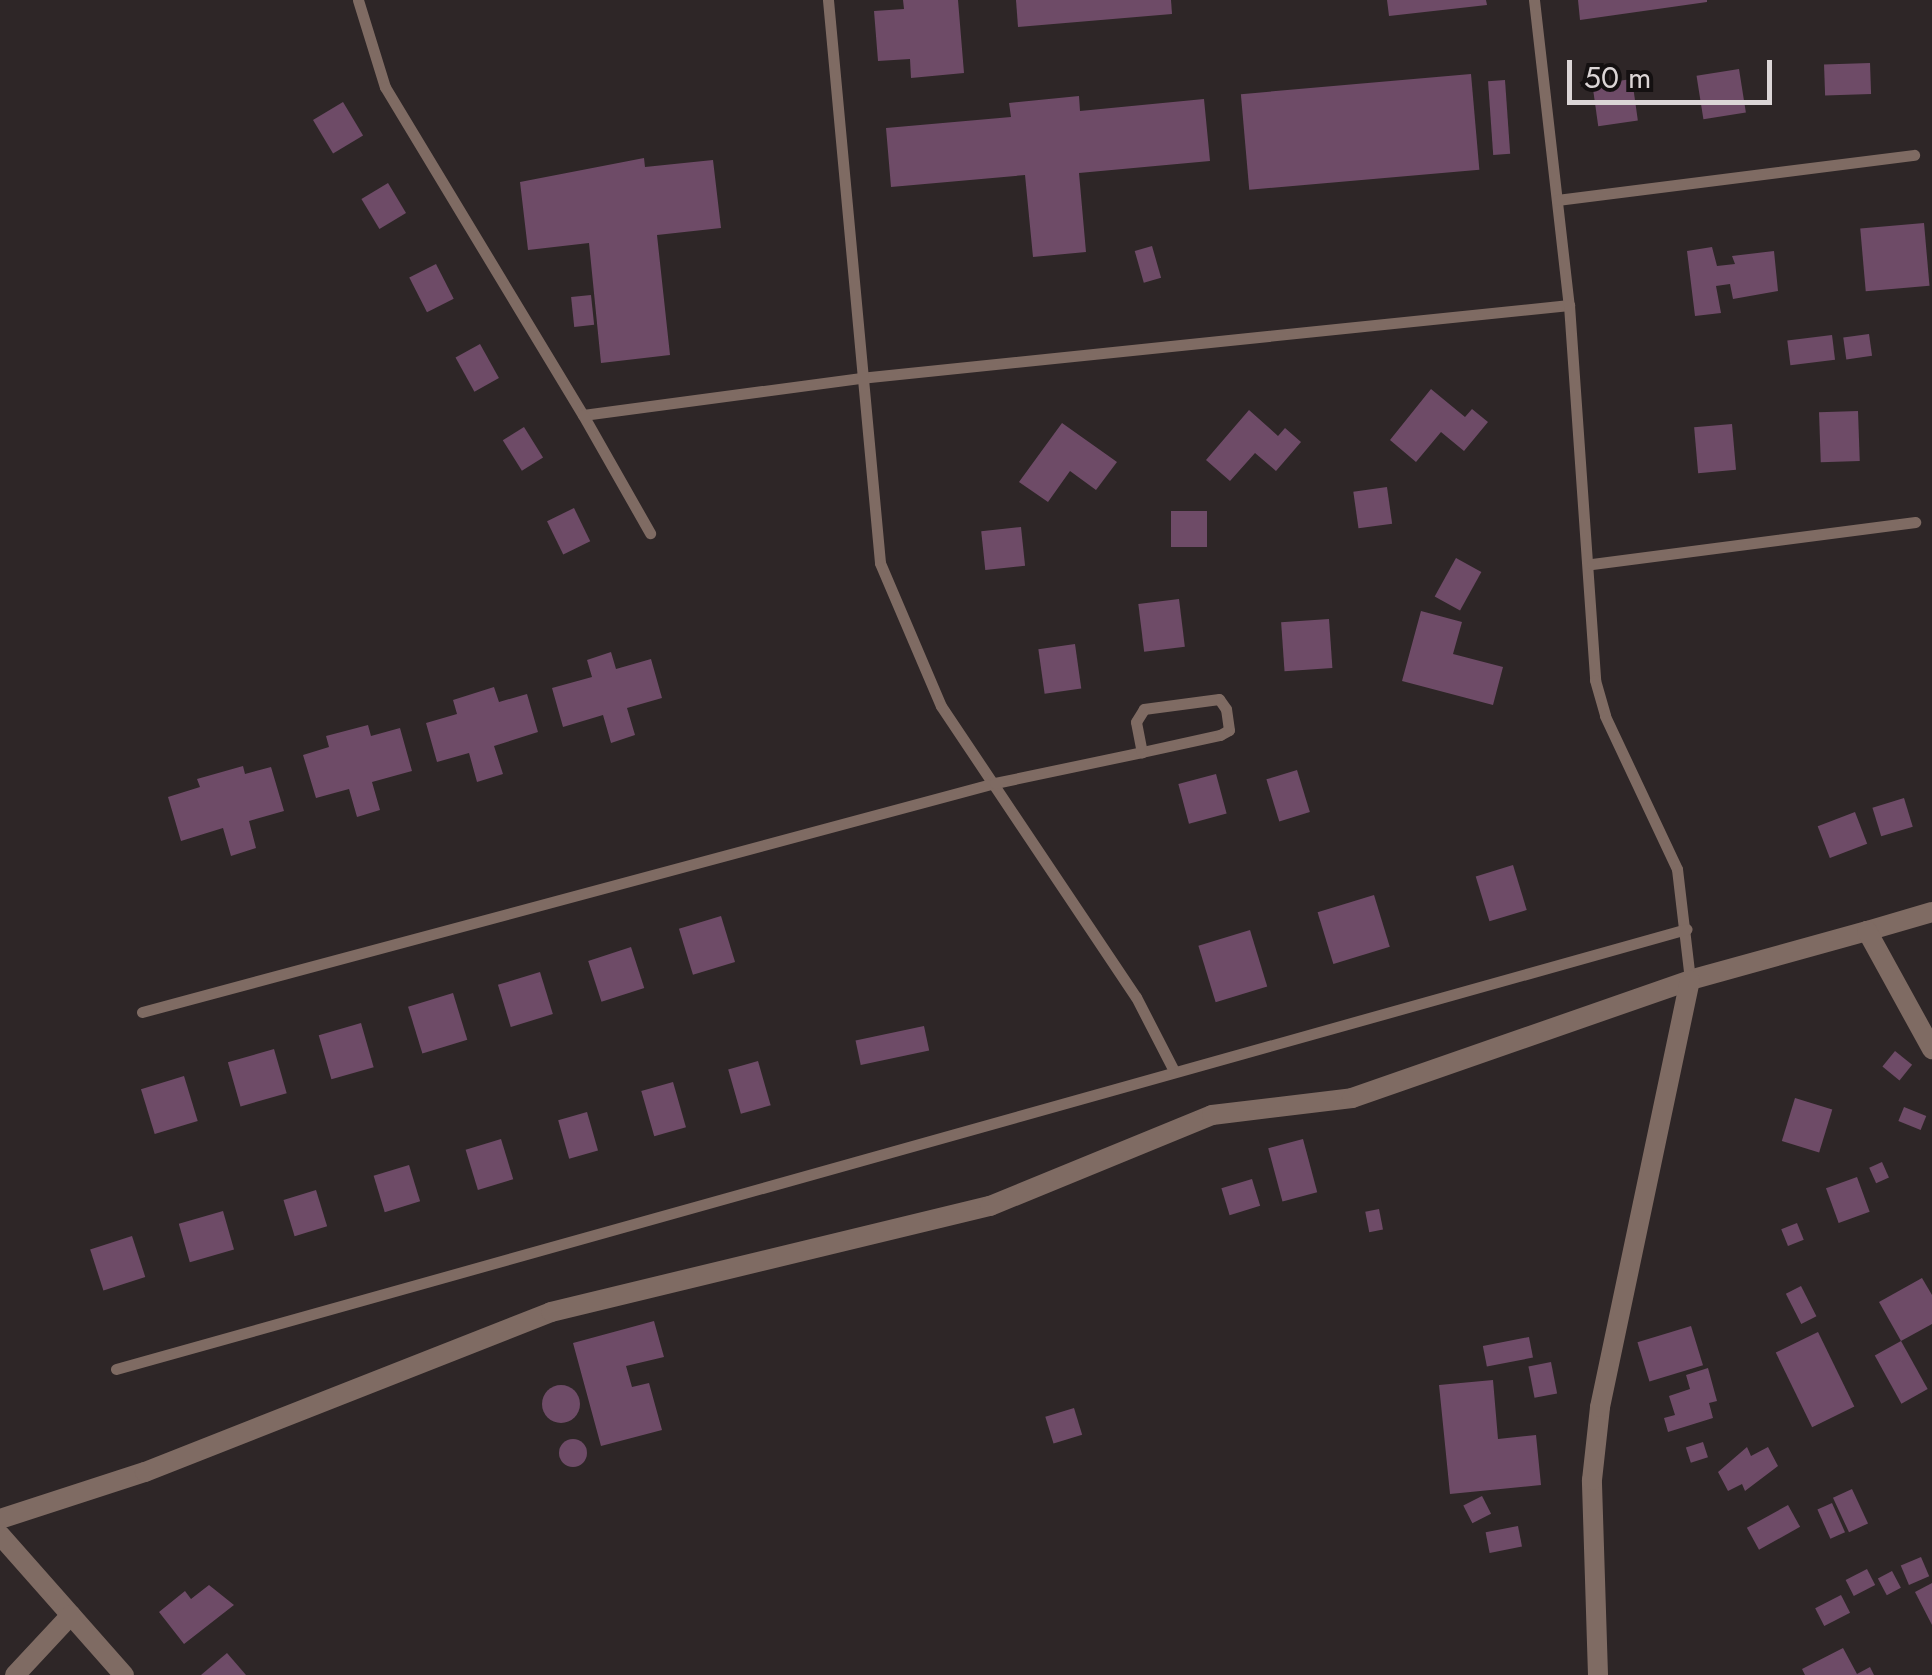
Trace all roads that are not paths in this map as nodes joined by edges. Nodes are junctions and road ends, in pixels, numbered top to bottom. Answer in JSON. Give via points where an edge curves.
{"nodes":[{"id":1,"x":358,"y":0,"type":"edge"},
{"id":2,"x":828,"y":0,"type":"edge"},
{"id":3,"x":1534,"y":0,"type":"edge"},
{"id":4,"x":1914,"y":155,"type":"dead end"},
{"id":5,"x":1557,"y":200,"type":"junction"},
{"id":6,"x":1569,"y":305,"type":"junction"},
{"id":7,"x":860,"y":378,"type":"junction"},
{"id":8,"x":583,"y":415,"type":"junction"},
{"id":9,"x":1914,"y":522,"type":"dead end"},
{"id":10,"x":650,"y":533,"type":"dead end"},
{"id":11,"x":1592,"y":564,"type":"junction"},
{"id":12,"x":1142,"y":752,"type":"junction"},
{"id":13,"x":995,"y":783,"type":"junction"},
{"id":14,"x":1932,"y":912,"type":"edge"},
{"id":15,"x":1687,"y":929,"type":"junction"},
{"id":16,"x":1866,"y":930,"type":"junction"},
{"id":17,"x":1690,"y":980,"type":"junction"},
{"id":18,"x":142,"y":1012,"type":"dead end"},
{"id":19,"x":1932,"y":1050,"type":"edge"},
{"id":20,"x":1173,"y":1069,"type":"junction"},
{"id":21,"x":116,"y":1370,"type":"dead end"},
{"id":22,"x":0,"y":1519,"type":"edge"},
{"id":23,"x":0,"y":1535,"type":"edge"},
{"id":24,"x":71,"y":1615,"type":"junction"},
{"id":25,"x":15,"y":1675,"type":"edge"},
{"id":26,"x":124,"y":1675,"type":"edge"},
{"id":27,"x":1598,"y":1675,"type":"edge"}],
"edges":[{"from":1,"to":8,"type":"lane","via":[[385,87]]},
{"from":2,"to":7,"type":"lane"},
{"from":3,"to":5,"type":"lane"},
{"from":4,"to":5,"type":"lane"},
{"from":5,"to":6,"type":"lane"},
{"from":6,"to":7,"type":"lane"},
{"from":6,"to":11,"type":"lane"},
{"from":7,"to":8,"type":"lane"},
{"from":7,"to":13,"type":"lane","via":[[880,564],[940,706]]},
{"from":8,"to":10,"type":"lane"},
{"from":9,"to":11,"type":"lane"},
{"from":11,"to":15,"type":"lane","via":[[1601,702],[1677,869]]},
{"from":12,"to":12,"type":"lane","via":[[1136,722],[1144,708],[1218,699],[1226,709],[1229,730],[1220,735]]},
{"from":12,"to":13,"type":"lane"},
{"from":13,"to":18,"type":"lane"},
{"from":13,"to":20,"type":"lane","via":[[1136,997]]},
{"from":14,"to":16,"type":"street"},
{"from":15,"to":17,"type":"lane"},
{"from":15,"to":20,"type":"lane"},
{"from":16,"to":17,"type":"street"},
{"from":16,"to":19,"type":"street"},
{"from":17,"to":22,"type":"street","via":[[1352,1098],[1212,1116],[990,1206],[551,1312],[146,1472]]},
{"from":17,"to":27,"type":"street","via":[[1600,1407],[1592,1480]]},
{"from":20,"to":21,"type":"lane"},
{"from":23,"to":24,"type":"street"},
{"from":24,"to":25,"type":"street"},
{"from":24,"to":26,"type":"street"}]}
